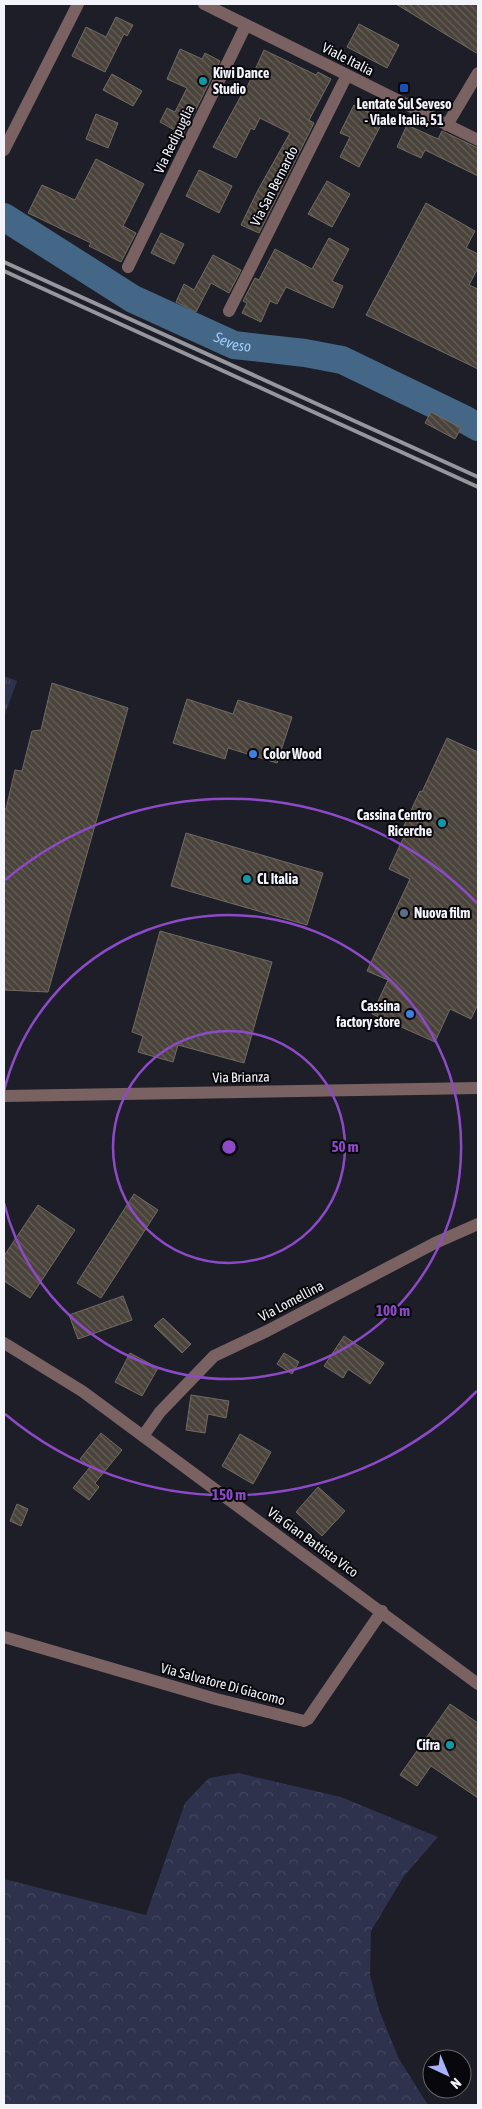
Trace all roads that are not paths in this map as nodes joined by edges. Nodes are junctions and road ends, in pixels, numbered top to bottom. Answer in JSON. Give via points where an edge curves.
{"nodes":[{"id":1,"x":78,"y":4,"type":"edge"},
{"id":2,"x":204,"y":4,"type":"edge"},
{"id":3,"x":246,"y":25,"type":"junction"},
{"id":4,"x":478,"y":73,"type":"edge"},
{"id":5,"x":346,"y":75,"type":"junction"},
{"id":6,"x":447,"y":125,"type":"junction"},
{"id":7,"x":478,"y":140,"type":"edge"},
{"id":8,"x":4,"y":150,"type":"edge"},
{"id":9,"x":128,"y":267,"type":"dead end"},
{"id":10,"x":229,"y":311,"type":"dead end"},
{"id":11,"x":478,"y":1088,"type":"edge"},
{"id":12,"x":4,"y":1096,"type":"edge"},
{"id":13,"x":478,"y":1224,"type":"edge"},
{"id":14,"x":4,"y":1343,"type":"edge"},
{"id":15,"x":143,"y":1436,"type":"junction"},
{"id":16,"x":382,"y":1611,"type":"junction"},
{"id":17,"x":4,"y":1637,"type":"edge"},
{"id":18,"x":478,"y":1684,"type":"edge"}],
"edges":[{"from":1,"to":8,"type":"street"},
{"from":2,"to":3,"type":"street","name":"Viale Italia"},
{"from":3,"to":5,"type":"street","name":"Viale Italia"},
{"from":3,"to":9,"type":"street","name":"Via Redipuglia"},
{"from":4,"to":6,"type":"street"},
{"from":5,"to":6,"type":"street","name":"Viale Italia"},
{"from":5,"to":10,"type":"street","name":"Via San Bernardo"},
{"from":6,"to":7,"type":"street","name":"Viale Italia"},
{"from":11,"to":12,"type":"street","name":"Via Brianza"},
{"from":13,"to":15,"type":"street","name":"Via Lomellina","via":[[214,1356],[160,1412]]},
{"from":14,"to":15,"type":"street","name":"Via Gian Battista Vico","via":[[82,1391]]},
{"from":15,"to":16,"type":"street","name":"Via Gian Battista Vico"},
{"from":16,"to":17,"type":"street","name":"Via Salvatore Di Giacomo","via":[[304,1721],[216,1699]]},
{"from":16,"to":18,"type":"street","name":"Via Gian Battista Vico"}]}
